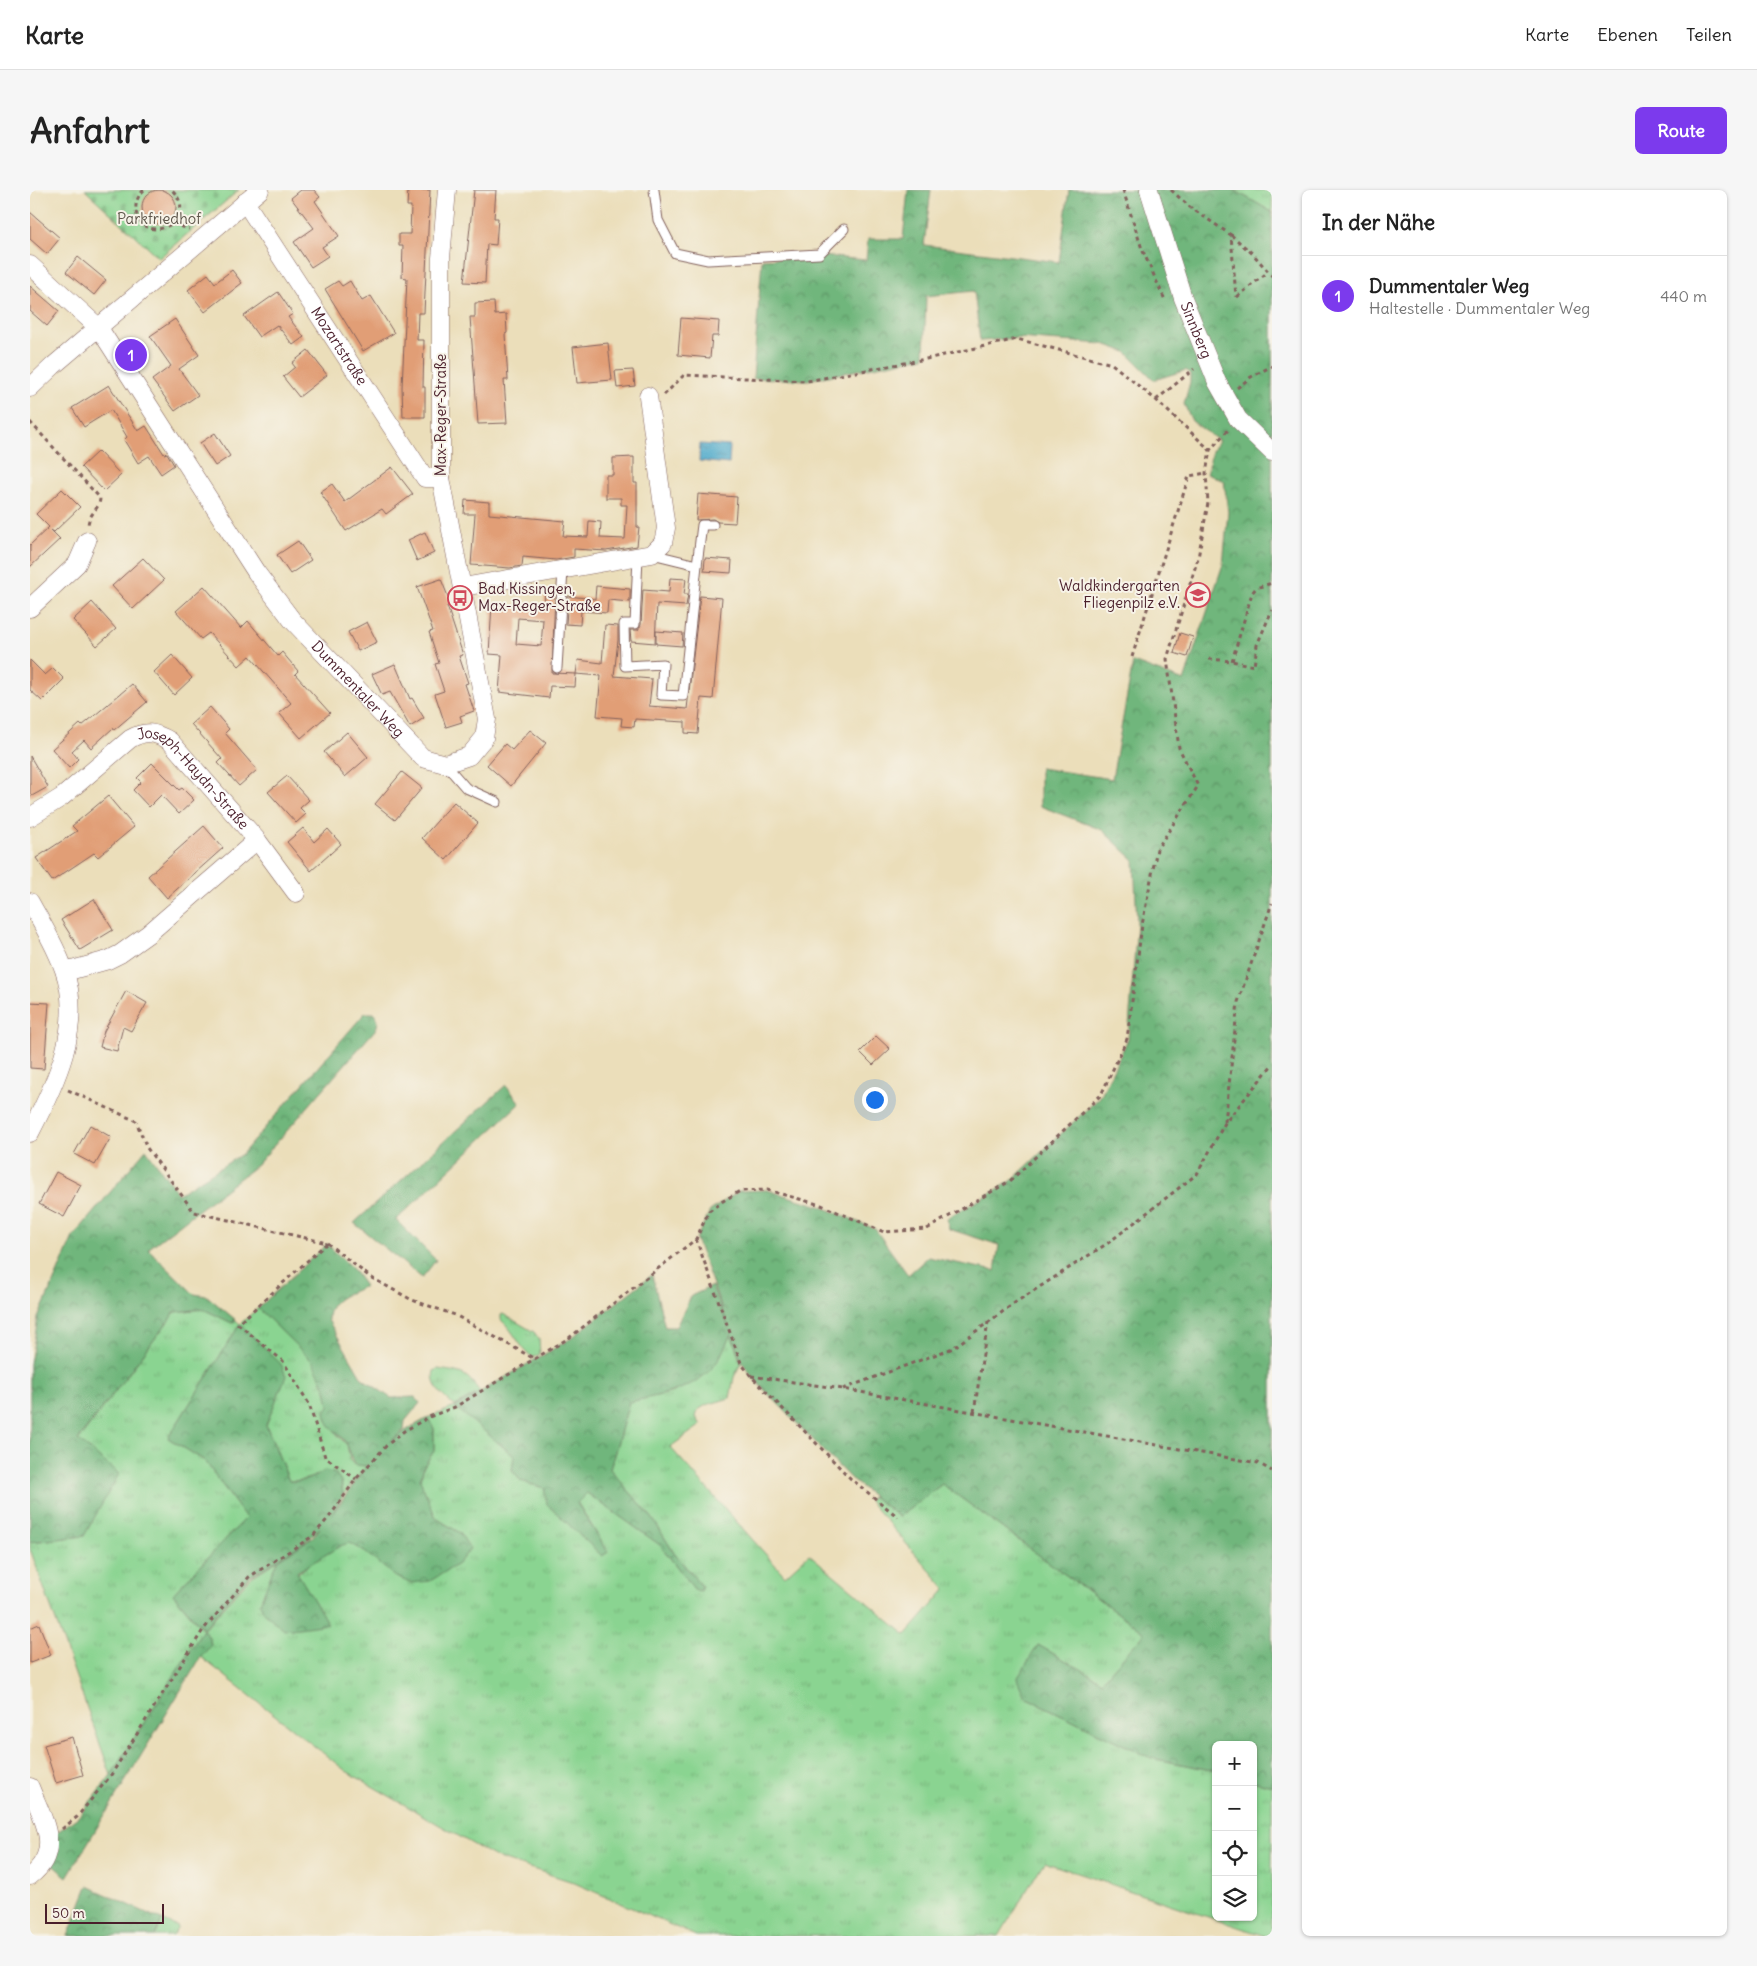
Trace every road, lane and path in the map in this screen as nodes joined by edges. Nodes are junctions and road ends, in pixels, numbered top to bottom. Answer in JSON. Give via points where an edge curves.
{"nodes":[{"id":1,"x":144,"y":190,"type":"edge"},
{"id":2,"x":172,"y":190,"type":"edge"},
{"id":3,"x":260,"y":190,"type":"edge"},
{"id":4,"x":447,"y":190,"type":"edge"},
{"id":5,"x":654,"y":190,"type":"edge"},
{"id":6,"x":1149,"y":190,"type":"edge"},
{"id":7,"x":1171,"y":190,"type":"edge"},
{"id":8,"x":245,"y":202,"type":"junction"},
{"id":9,"x":844,"y":229,"type":"dead end"},
{"id":10,"x":1231,"y":235,"type":"junction"},
{"id":11,"x":30,"y":265,"type":"edge"},
{"id":12,"x":1268,"y":272,"type":"junction"},
{"id":13,"x":1272,"y":276,"type":"edge"},
{"id":14,"x":99,"y":328,"type":"junction"},
{"id":15,"x":1272,"y":366,"type":"edge"},
{"id":16,"x":1195,"y":368,"type":"dead end"},
{"id":17,"x":30,"y":388,"type":"edge"},
{"id":18,"x":1225,"y":396,"type":"junction"},
{"id":19,"x":1156,"y":400,"type":"junction"},
{"id":20,"x":649,"y":402,"type":"joint"},
{"id":21,"x":1238,"y":419,"type":"junction"},
{"id":22,"x":30,"y":422,"type":"edge"},
{"id":23,"x":1210,"y":450,"type":"junction"},
{"id":24,"x":1272,"y":452,"type":"edge"},
{"id":25,"x":1206,"y":473,"type":"junction"},
{"id":26,"x":440,"y":478,"type":"junction"},
{"id":27,"x":713,"y":525,"type":"dead end"},
{"id":28,"x":87,"y":541,"type":"joint"},
{"id":29,"x":645,"y":556,"type":"junction"},
{"id":30,"x":697,"y":565,"type":"junction"},
{"id":31,"x":563,"y":570,"type":"junction"},
{"id":32,"x":1272,"y":583,"type":"edge"},
{"id":33,"x":463,"y":587,"type":"junction"},
{"id":34,"x":30,"y":608,"type":"edge"},
{"id":35,"x":1272,"y":610,"type":"edge"},
{"id":36,"x":1132,"y":657,"type":"dead end"},
{"id":37,"x":1209,"y":659,"type":"dead end"},
{"id":38,"x":1232,"y":661,"type":"junction"},
{"id":39,"x":557,"y":668,"type":"dead end"},
{"id":40,"x":445,"y":764,"type":"junction"},
{"id":41,"x":496,"y":802,"type":"dead end"},
{"id":42,"x":30,"y":817,"type":"edge"},
{"id":43,"x":257,"y":840,"type":"junction"},
{"id":44,"x":296,"y":893,"type":"dead end"},
{"id":45,"x":30,"y":902,"type":"edge"},
{"id":46,"x":1272,"y":903,"type":"edge"},
{"id":47,"x":65,"y":972,"type":"junction"},
{"id":48,"x":1272,"y":1065,"type":"edge"},
{"id":49,"x":54,"y":1084,"type":"junction"},
{"id":50,"x":1225,"y":1123,"type":"junction"},
{"id":51,"x":30,"y":1134,"type":"edge"},
{"id":52,"x":696,"y":1239,"type":"junction"},
{"id":53,"x":327,"y":1243,"type":"junction"},
{"id":54,"x":988,"y":1322,"type":"junction"},
{"id":55,"x":533,"y":1358,"type":"junction"},
{"id":56,"x":751,"y":1376,"type":"junction"},
{"id":57,"x":843,"y":1388,"type":"junction"},
{"id":58,"x":974,"y":1412,"type":"junction"},
{"id":59,"x":1272,"y":1471,"type":"edge"},
{"id":60,"x":356,"y":1479,"type":"junction"},
{"id":61,"x":898,"y":1517,"type":"dead end"},
{"id":62,"x":30,"y":1787,"type":"edge"},
{"id":63,"x":49,"y":1838,"type":"junction"},
{"id":64,"x":30,"y":1876,"type":"edge"}],
"edges":[{"from":1,"to":2,"type":"path","via":[[136,203],[136,211],[147,226],[159,230],[175,222],[180,211],[178,198]]},
{"from":3,"to":8,"type":"street"},
{"from":4,"to":26,"type":"street","name":"Max-Reger-Straße","via":[[441,258]]},
{"from":5,"to":9,"type":"lane","via":[[658,220],[675,254],[708,260],[819,254]]},
{"from":6,"to":18,"type":"street","name":"Sinnberg","via":[[1183,298]]},
{"from":7,"to":10,"type":"path"},
{"from":8,"to":14,"type":"street"},
{"from":8,"to":26,"type":"street","name":"Mozartstraße","via":[[425,478]]},
{"from":10,"to":12,"type":"path"},
{"from":10,"to":12,"type":"path","via":[[1236,297]]},
{"from":11,"to":14,"type":"street","name":"Dummentaler Weg"},
{"from":12,"to":13,"type":"path"},
{"from":14,"to":17,"type":"street"},
{"from":14,"to":40,"type":"street","name":"Dummentaler Weg","via":[[256,572],[292,620],[422,758]]},
{"from":15,"to":18,"type":"path"},
{"from":16,"to":19,"type":"path"},
{"from":18,"to":21,"type":"street","name":"Sinnberg"},
{"from":19,"to":20,"type":"path","via":[[1112,364],[1017,339],[807,381],[684,375]]},
{"from":19,"to":23,"type":"path"},
{"from":20,"to":29,"type":"street","via":[[666,528],[663,543]]},
{"from":21,"to":23,"type":"path"},
{"from":21,"to":24,"type":"street","name":"Sinnberg"},
{"from":22,"to":28,"type":"path","via":[[100,498],[100,504],[88,518]]},
{"from":23,"to":25,"type":"path"},
{"from":25,"to":36,"type":"path","via":[[1189,476]]},
{"from":25,"to":52,"type":"path","via":[[1208,503],[1198,558],[1167,659],[1179,748],[1198,786],[1157,849],[1142,925],[1127,1039],[1101,1095],[1010,1181],[927,1229],[884,1232],[821,1205],[767,1190],[740,1191],[709,1211]]},
{"from":26,"to":33,"type":"street","name":"Max-Reger-Straße"},
{"from":27,"to":30,"type":"lane","via":[[702,525]]},
{"from":28,"to":34,"type":"street","via":[[77,564]]},
{"from":29,"to":30,"type":"lane"},
{"from":29,"to":30,"type":"lane","via":[[635,624],[624,624],[625,666],[663,664],[661,695],[684,696]]},
{"from":29,"to":31,"type":"street"},
{"from":31,"to":33,"type":"street"},
{"from":31,"to":39,"type":"lane"},
{"from":32,"to":38,"type":"path","via":[[1256,588],[1252,593]]},
{"from":33,"to":40,"type":"street","name":"Max-Reger-Straße","via":[[488,719],[484,738],[468,756]]},
{"from":35,"to":38,"type":"path","via":[[1257,645],[1254,666]]},
{"from":37,"to":38,"type":"path"},
{"from":40,"to":41,"type":"lane","via":[[466,788]]},
{"from":42,"to":43,"type":"street","name":"Joseph-Haydn-Straße","via":[[62,797],[130,739],[138,734],[154,733],[170,741]]},
{"from":43,"to":44,"type":"street","name":"Joseph-Haydn-Straße"},
{"from":43,"to":47,"type":"street","name":"Joseph-Haydn-Straße","via":[[130,948],[108,960]]},
{"from":45,"to":47,"type":"street"},
{"from":46,"to":50,"type":"path","via":[[1238,1002]]},
{"from":47,"to":49,"type":"street","via":[[70,1017],[61,1068]]},
{"from":48,"to":50,"type":"path"},
{"from":49,"to":51,"type":"street"},
{"from":49,"to":53,"type":"path","via":[[136,1120],[147,1148],[194,1212]]},
{"from":50,"to":54,"type":"path","via":[[1197,1174],[1108,1243]]},
{"from":52,"to":55,"type":"path","via":[[569,1338]]},
{"from":52,"to":56,"type":"path","via":[[742,1363]]},
{"from":53,"to":55,"type":"path","via":[[370,1277],[412,1300],[455,1316]]},
{"from":53,"to":60,"type":"path","via":[[238,1324],[283,1361],[309,1404],[325,1457]]},
{"from":54,"to":57,"type":"path","via":[[953,1348]]},
{"from":54,"to":58,"type":"path"},
{"from":55,"to":60,"type":"path","via":[[455,1407],[404,1431]]},
{"from":56,"to":57,"type":"path"},
{"from":56,"to":61,"type":"path","via":[[850,1478]]},
{"from":57,"to":58,"type":"path"},
{"from":58,"to":59,"type":"path","via":[[1258,1463]]},
{"from":60,"to":63,"type":"path","via":[[313,1536],[249,1577],[224,1605],[203,1630],[111,1775],[77,1817]]},
{"from":62,"to":63,"type":"street"},
{"from":63,"to":64,"type":"street","via":[[44,1859]]}]}
